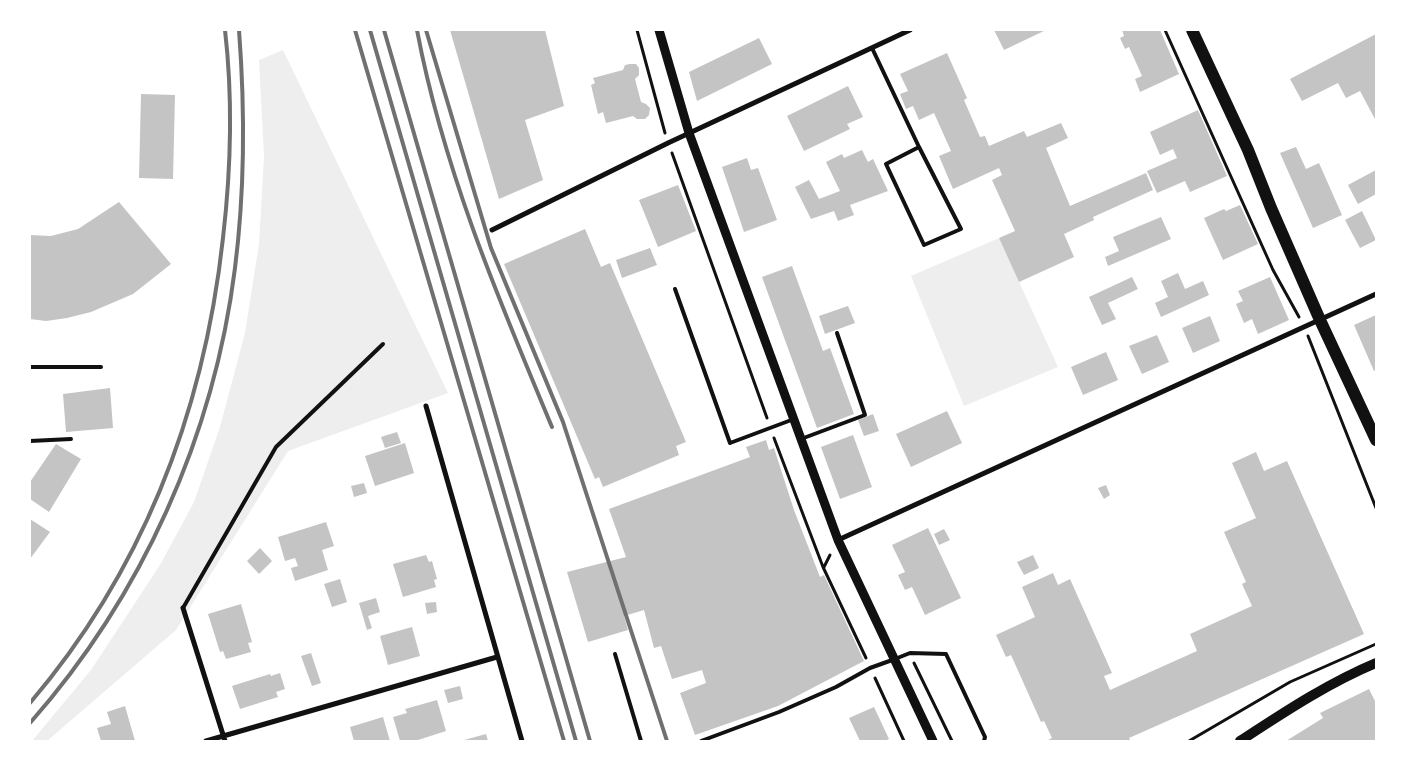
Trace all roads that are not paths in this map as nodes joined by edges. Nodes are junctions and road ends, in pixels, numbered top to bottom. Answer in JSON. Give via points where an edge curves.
{"nodes":[{"id":1,"x":659,"y":30,"type":"edge"},
{"id":2,"x":910,"y":30,"type":"edge"},
{"id":3,"x":1192,"y":30,"type":"edge"},
{"id":4,"x":872,"y":48,"type":"junction"},
{"id":5,"x":689,"y":133,"type":"junction"},
{"id":6,"x":919,"y":147,"type":"junction"},
{"id":7,"x":492,"y":230,"type":"dead end"},
{"id":8,"x":674,"y":289,"type":"dead end"},
{"id":9,"x":1376,"y":294,"type":"edge"},
{"id":10,"x":1320,"y":320,"type":"junction"},
{"id":11,"x":837,"y":333,"type":"dead end"},
{"id":12,"x":382,"y":344,"type":"dead end"},
{"id":13,"x":30,"y":367,"type":"edge"},
{"id":14,"x":101,"y":367,"type":"dead end"},
{"id":15,"x":426,"y":406,"type":"dead end"},
{"id":16,"x":794,"y":419,"type":"junction"},
{"id":17,"x":71,"y":439,"type":"dead end"},
{"id":18,"x":801,"y":439,"type":"junction"},
{"id":19,"x":1376,"y":440,"type":"edge"},
{"id":20,"x":30,"y":442,"type":"edge"},
{"id":21,"x":838,"y":540,"type":"junction"},
{"id":22,"x":183,"y":608,"type":"joint"},
{"id":23,"x":615,"y":654,"type":"dead end"},
{"id":24,"x":497,"y":657,"type":"junction"},
{"id":25,"x":894,"y":659,"type":"junction"},
{"id":26,"x":1376,"y":663,"type":"edge"},
{"id":27,"x":224,"y":735,"type":"junction"},
{"id":28,"x":206,"y":741,"type":"edge"},
{"id":29,"x":225,"y":741,"type":"edge"},
{"id":30,"x":522,"y":741,"type":"edge"},
{"id":31,"x":640,"y":741,"type":"edge"},
{"id":32,"x":701,"y":741,"type":"edge"},
{"id":33,"x":933,"y":741,"type":"edge"},
{"id":34,"x":984,"y":741,"type":"edge"},
{"id":35,"x":1240,"y":741,"type":"edge"}],
"edges":[{"from":1,"to":5,"type":"street"},
{"from":2,"to":4,"type":"street"},
{"from":3,"to":10,"type":"main road","via":[[1248,150]]},
{"from":4,"to":5,"type":"street"},
{"from":4,"to":6,"type":"lane"},
{"from":5,"to":7,"type":"street"},
{"from":5,"to":16,"type":"street"},
{"from":6,"to":6,"type":"lane","via":[[961,229],[924,245],[886,164]]},
{"from":8,"to":16,"type":"lane","via":[[730,443]]},
{"from":9,"to":10,"type":"street"},
{"from":10,"to":19,"type":"main road"},
{"from":10,"to":21,"type":"street"},
{"from":11,"to":18,"type":"lane","via":[[865,415]]},
{"from":12,"to":22,"type":"lane","via":[[276,447]]},
{"from":13,"to":14,"type":"lane"},
{"from":15,"to":24,"type":"street"},
{"from":16,"to":18,"type":"street"},
{"from":17,"to":20,"type":"lane"},
{"from":18,"to":21,"type":"street"},
{"from":21,"to":25,"type":"street"},
{"from":22,"to":27,"type":"street"},
{"from":23,"to":31,"type":"lane"},
{"from":24,"to":27,"type":"street"},
{"from":24,"to":30,"type":"street"},
{"from":25,"to":32,"type":"lane","via":[[779,712]]},
{"from":25,"to":33,"type":"street"},
{"from":25,"to":34,"type":"lane","via":[[910,654],[946,654],[985,737]]},
{"from":26,"to":35,"type":"main road","via":[[1286,711]]},
{"from":27,"to":28,"type":"street"},
{"from":27,"to":29,"type":"street"}]}
